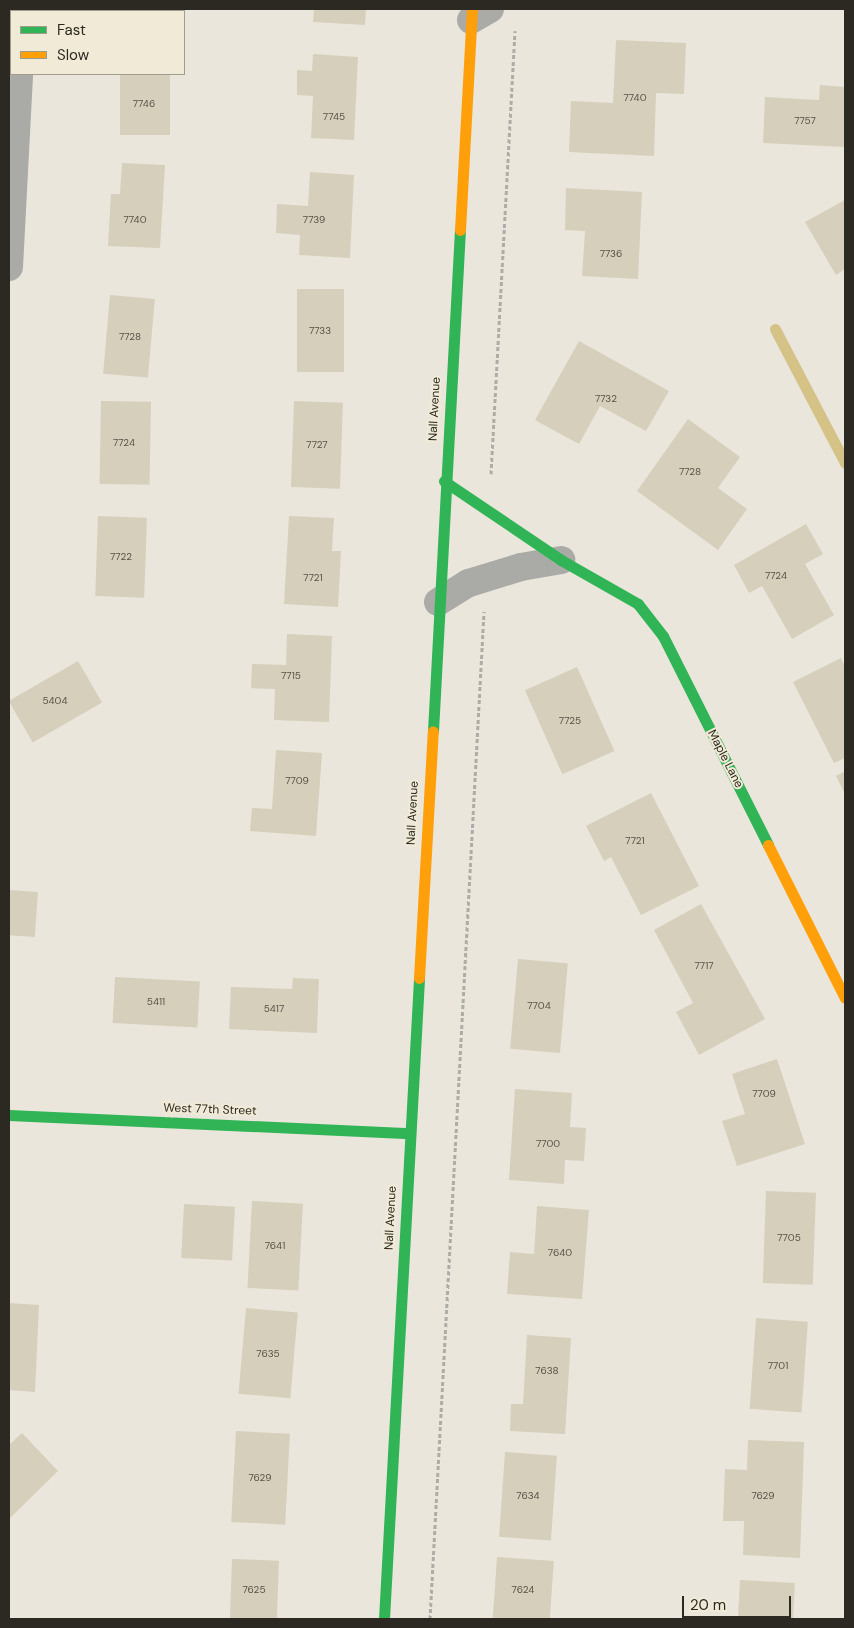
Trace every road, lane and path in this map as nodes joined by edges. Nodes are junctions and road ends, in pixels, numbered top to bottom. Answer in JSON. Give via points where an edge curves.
{"nodes":[{"id":1,"x":478,"y":12,"type":"edge"},
{"id":2,"x":516,"y":26,"type":"dead end"},
{"id":3,"x":19,"y":75,"type":"edge"},
{"id":4,"x":9,"y":268,"type":"edge"},
{"id":5,"x":491,"y":480,"type":"dead end"},
{"id":6,"x":444,"y":481,"type":"junction"},
{"id":7,"x":561,"y":560,"type":"junction"},
{"id":8,"x":438,"y":602,"type":"junction"},
{"id":9,"x":484,"y":605,"type":"dead end"},
{"id":10,"x":845,"y":998,"type":"edge"},
{"id":11,"x":9,"y":1115,"type":"edge"},
{"id":12,"x":410,"y":1133,"type":"junction"},
{"id":13,"x":384,"y":1619,"type":"edge"},
{"id":14,"x":430,"y":1619,"type":"edge"}],
"edges":[{"from":1,"to":6,"type":"main road","name":"Nall Avenue"},
{"from":2,"to":5,"type":"path"},
{"from":3,"to":4,"type":"street"},
{"from":6,"to":7,"type":"main road","name":"Maple Lane"},
{"from":6,"to":8,"type":"main road","name":"Nall Avenue"},
{"from":7,"to":8,"type":"street","via":[[521,567],[469,583]]},
{"from":7,"to":10,"type":"main road","name":"Maple Lane","via":[[638,604],[663,636]]},
{"from":8,"to":12,"type":"main road","name":"Nall Avenue"},
{"from":9,"to":14,"type":"path"},
{"from":11,"to":12,"type":"main road","name":"West 77th Street"},
{"from":12,"to":13,"type":"main road","name":"Nall Avenue"}]}
